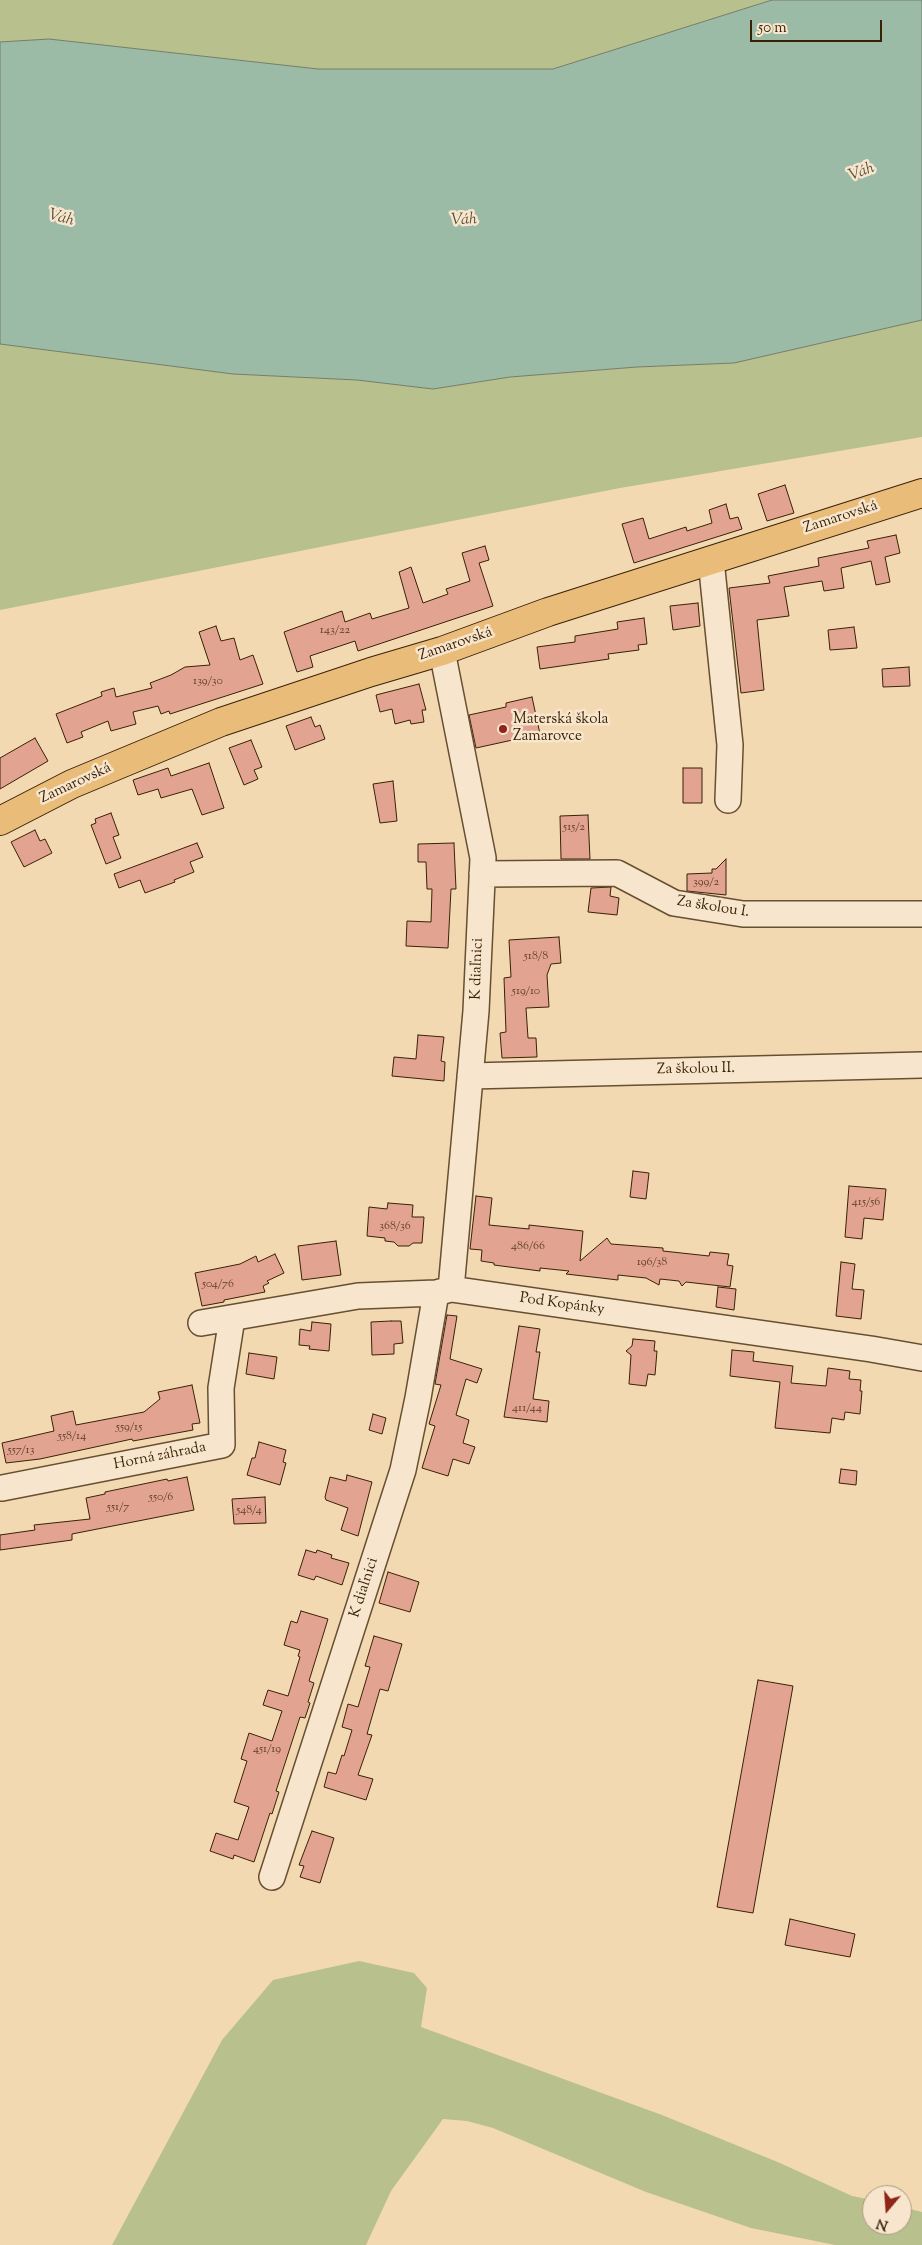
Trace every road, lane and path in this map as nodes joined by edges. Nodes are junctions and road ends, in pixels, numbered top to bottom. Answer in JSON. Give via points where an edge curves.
{"nodes":[{"id":1,"x":922,"y":493,"type":"edge"},
{"id":2,"x":711,"y":560,"type":"junction"},
{"id":3,"x":442,"y":651,"type":"junction"},
{"id":4,"x":728,"y":800,"type":"dead end"},
{"id":5,"x":0,"y":821,"type":"edge"},
{"id":6,"x":482,"y":874,"type":"junction"},
{"id":7,"x":922,"y":914,"type":"edge"},
{"id":8,"x":922,"y":1065,"type":"edge"},
{"id":9,"x":470,"y":1076,"type":"junction"},
{"id":10,"x":444,"y":1291,"type":"junction"},
{"id":11,"x":232,"y":1318,"type":"junction"},
{"id":12,"x":201,"y":1323,"type":"dead end"},
{"id":13,"x":922,"y":1358,"type":"edge"},
{"id":14,"x":2,"y":1488,"type":"dead end"},
{"id":15,"x":272,"y":1877,"type":"dead end"}],
"edges":[{"from":1,"to":2,"type":"main road","name":"Zamarovská"},
{"from":2,"to":3,"type":"main road","name":"Zamarovská","via":[[548,612]]},
{"from":2,"to":4,"type":"street","via":[[730,745]]},
{"from":3,"to":5,"type":"main road","name":"Zamarovská","via":[[221,722],[72,784]]},
{"from":3,"to":6,"type":"street","name":"K diaľnici","via":[[483,858]]},
{"from":6,"to":7,"type":"street","name":"Za školou I.","via":[[617,873],[674,903],[743,914]]},
{"from":6,"to":9,"type":"street","name":"K diaľnici"},
{"from":8,"to":9,"type":"street","name":"Za školou II."},
{"from":9,"to":10,"type":"street","name":"K diaľnici"},
{"from":10,"to":11,"type":"street","name":"Pod Kopánky","via":[[358,1296]]},
{"from":10,"to":13,"type":"street","name":"Pod Kopánky"},
{"from":10,"to":15,"type":"street","name":"K diaľnici","via":[[403,1470]]},
{"from":11,"to":12,"type":"street","name":"Pod Kopánky"},
{"from":11,"to":14,"type":"street","name":"Horná záhrada","via":[[221,1388],[222,1445]]}]}
